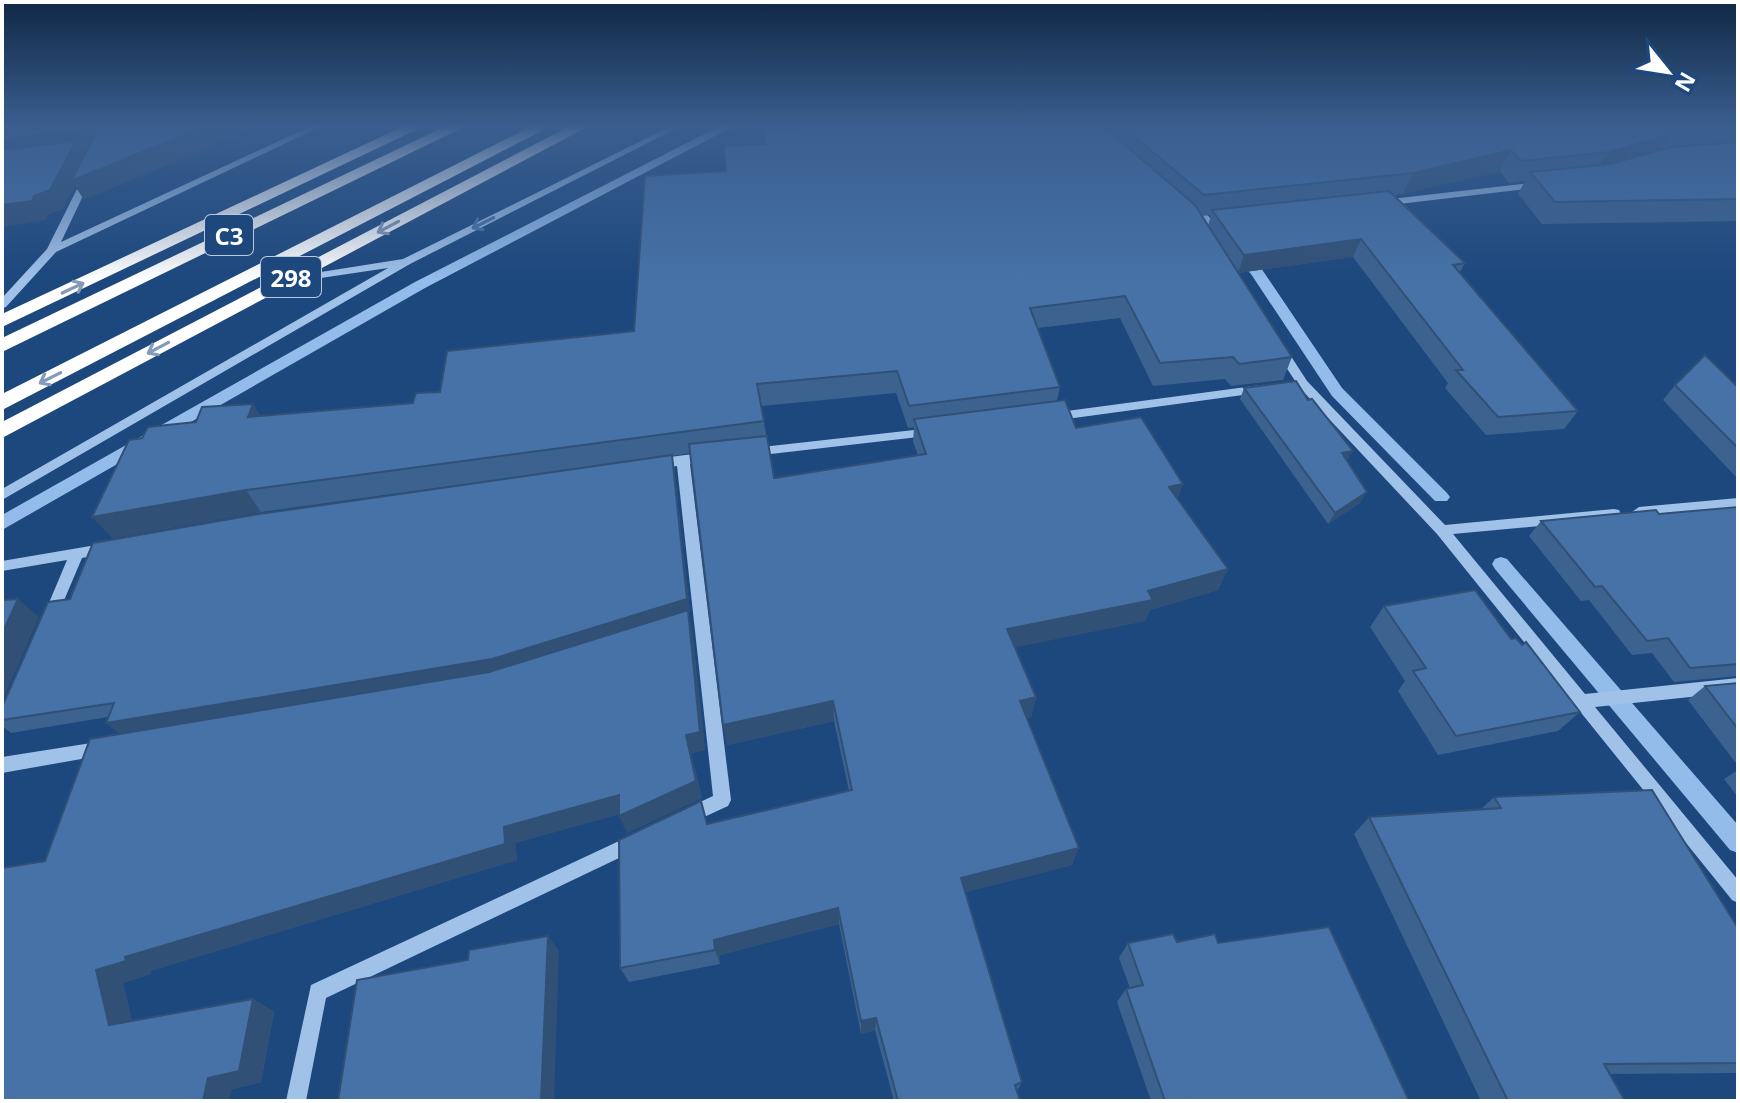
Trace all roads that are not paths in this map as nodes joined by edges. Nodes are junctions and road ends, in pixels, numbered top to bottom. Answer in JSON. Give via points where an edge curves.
{"nodes":[{"id":1,"x":87,"y":177,"type":"edge"},
{"id":2,"x":208,"y":177,"type":"edge"},
{"id":3,"x":307,"y":177,"type":"edge"},
{"id":4,"x":351,"y":177,"type":"edge"},
{"id":5,"x":442,"y":177,"type":"edge"},
{"id":6,"x":483,"y":177,"type":"edge"},
{"id":7,"x":574,"y":177,"type":"edge"},
{"id":8,"x":1551,"y":184,"type":"edge"},
{"id":9,"x":1365,"y":204,"type":"edge"},
{"id":10,"x":52,"y":250,"type":"junction"},
{"id":11,"x":406,"y":262,"type":"junction"},
{"id":12,"x":285,"y":281,"type":"junction"},
{"id":13,"x":2,"y":305,"type":"edge"},
{"id":14,"x":2,"y":321,"type":"edge"},
{"id":15,"x":1270,"y":334,"type":"edge"},
{"id":16,"x":2,"y":346,"type":"edge"},
{"id":17,"x":1303,"y":384,"type":"junction"},
{"id":18,"x":1287,"y":386,"type":"edge"},
{"id":19,"x":1272,"y":388,"type":"edge"},
{"id":20,"x":2,"y":403,"type":"edge"},
{"id":21,"x":1034,"y":420,"type":"edge"},
{"id":22,"x":2,"y":431,"type":"edge"},
{"id":23,"x":943,"y":431,"type":"edge"},
{"id":24,"x":683,"y":460,"type":"junction"},
{"id":25,"x":636,"y":466,"type":"edge"},
{"id":26,"x":2,"y":495,"type":"edge"},
{"id":27,"x":1738,"y":503,"type":"edge"},
{"id":28,"x":1442,"y":530,"type":"junction"},
{"id":29,"x":124,"y":545,"type":"edge"},
{"id":30,"x":77,"y":553,"type":"junction"},
{"id":31,"x":2,"y":566,"type":"edge"},
{"id":32,"x":46,"y":626,"type":"edge"},
{"id":33,"x":1738,"y":685,"type":"edge"},
{"id":34,"x":1583,"y":701,"type":"junction"},
{"id":35,"x":126,"y":744,"type":"edge"},
{"id":36,"x":2,"y":765,"type":"edge"},
{"id":37,"x":678,"y":821,"type":"edge"},
{"id":38,"x":650,"y":835,"type":"edge"},
{"id":39,"x":1738,"y":894,"type":"edge"},
{"id":40,"x":296,"y":1101,"type":"edge"}],
"edges":[{"from":1,"to":10,"type":"street"},
{"from":2,"to":10,"type":"street"},
{"from":14,"to":3,"type":"highway","one_way":true},
{"from":4,"to":16,"type":"highway","number":"C3"},
{"from":5,"to":20,"type":"highway","number":"C3","one_way":true},
{"from":6,"to":12,"type":"highway","number":"298","one_way":true},
{"from":7,"to":11,"type":"street","one_way":true},
{"from":8,"to":9,"type":"street"},
{"from":10,"to":13,"type":"street"},
{"from":11,"to":12,"type":"street"},
{"from":11,"to":26,"type":"street"},
{"from":12,"to":22,"type":"highway","number":"298","one_way":true},
{"from":15,"to":17,"type":"street"},
{"from":17,"to":18,"type":"street"},
{"from":17,"to":28,"type":"street"},
{"from":19,"to":21,"type":"street"},
{"from":23,"to":24,"type":"street"},
{"from":24,"to":25,"type":"street"},
{"from":24,"to":37,"type":"street","via":[[694,620],[722,800]]},
{"from":27,"to":28,"type":"street"},
{"from":28,"to":34,"type":"street"},
{"from":29,"to":30,"type":"street"},
{"from":30,"to":31,"type":"street"},
{"from":30,"to":32,"type":"street"},
{"from":33,"to":34,"type":"street"},
{"from":34,"to":39,"type":"street"},
{"from":35,"to":36,"type":"street"},
{"from":38,"to":40,"type":"street","via":[[318,992]]}]}
